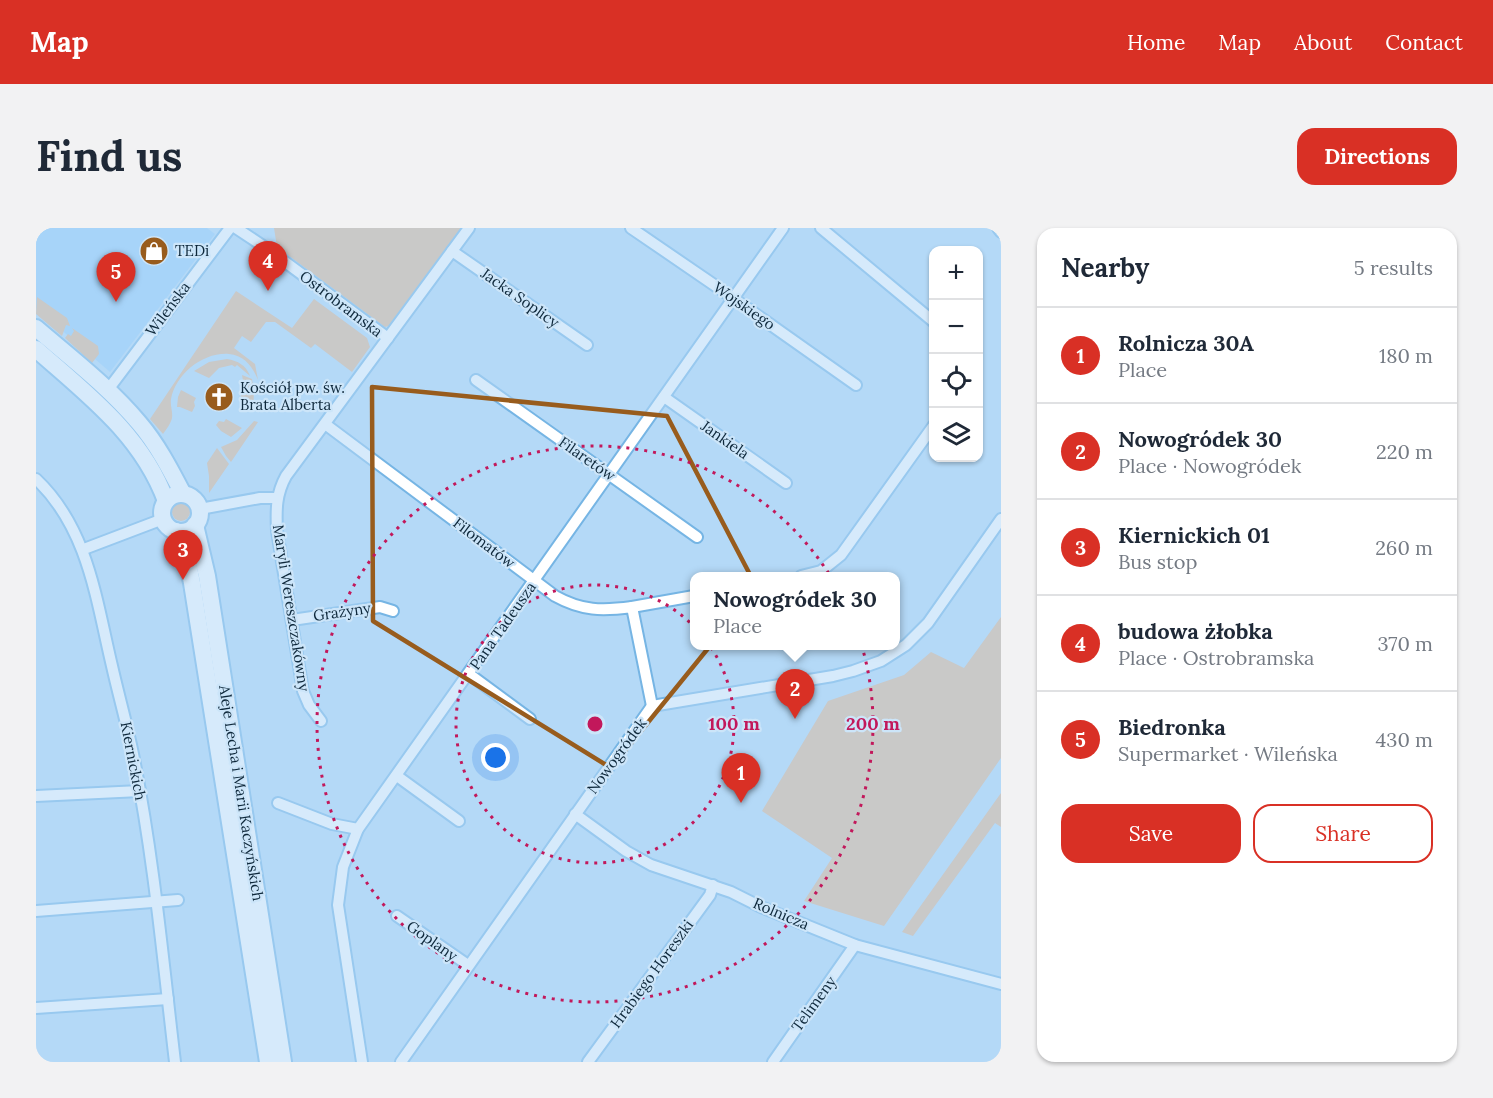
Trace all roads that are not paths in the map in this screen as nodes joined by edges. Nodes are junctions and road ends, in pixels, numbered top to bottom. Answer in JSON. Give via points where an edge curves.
{"nodes":[{"id":1,"x":230,"y":228,"type":"edge"},
{"id":2,"x":236,"y":228,"type":"edge"},
{"id":3,"x":469,"y":228,"type":"edge"},
{"id":4,"x":631,"y":228,"type":"edge"},
{"id":5,"x":783,"y":228,"type":"edge"},
{"id":6,"x":821,"y":228,"type":"edge"},
{"id":7,"x":998,"y":228,"type":"edge"},
{"id":8,"x":1001,"y":232,"type":"edge"},
{"id":9,"x":452,"y":251,"type":"junction"},
{"id":10,"x":735,"y":299,"type":"junction"},
{"id":11,"x":929,"y":319,"type":"edge"},
{"id":12,"x":36,"y":328,"type":"edge"},
{"id":13,"x":388,"y":338,"type":"junction"},
{"id":14,"x":587,"y":345,"type":"dead end"},
{"id":15,"x":36,"y":349,"type":"edge"},
{"id":16,"x":476,"y":380,"type":"dead end"},
{"id":17,"x":856,"y":385,"type":"dead end"},
{"id":18,"x":107,"y":391,"type":"junction"},
{"id":19,"x":664,"y":397,"type":"junction"},
{"id":20,"x":325,"y":424,"type":"junction"},
{"id":21,"x":929,"y":431,"type":"edge"},
{"id":22,"x":610,"y":475,"type":"junction"},
{"id":23,"x":36,"y":478,"type":"edge"},
{"id":24,"x":786,"y":483,"type":"dead end"},
{"id":25,"x":183,"y":494,"type":"junction"},
{"id":26,"x":277,"y":498,"type":"junction"},
{"id":27,"x":166,"y":501,"type":"junction"},
{"id":28,"x":197,"y":517,"type":"junction"},
{"id":29,"x":163,"y":519,"type":"junction"},
{"id":30,"x":1001,"y":519,"type":"edge"},
{"id":31,"x":176,"y":531,"type":"junction"},
{"id":32,"x":697,"y":537,"type":"dead end"},
{"id":33,"x":84,"y":549,"type":"junction"},
{"id":34,"x":816,"y":572,"type":"edge"},
{"id":35,"x":534,"y":582,"type":"junction"},
{"id":36,"x":690,"y":597,"type":"edge"},
{"id":37,"x":632,"y":607,"type":"junction"},
{"id":38,"x":393,"y":611,"type":"dead end"},
{"id":39,"x":291,"y":620,"type":"junction"},
{"id":40,"x":900,"y":649,"type":"edge"},
{"id":41,"x":898,"y":650,"type":"edge"},
{"id":42,"x":468,"y":674,"type":"junction"},
{"id":43,"x":652,"y":706,"type":"junction"},
{"id":44,"x":530,"y":719,"type":"dead end"},
{"id":45,"x":321,"y":721,"type":"dead end"},
{"id":46,"x":396,"y":776,"type":"junction"},
{"id":47,"x":140,"y":791,"type":"junction"},
{"id":48,"x":36,"y":796,"type":"edge"},
{"id":49,"x":278,"y":803,"type":"dead end"},
{"id":50,"x":575,"y":814,"type":"junction"},
{"id":51,"x":459,"y":821,"type":"dead end"},
{"id":52,"x":358,"y":829,"type":"junction"},
{"id":53,"x":713,"y":885,"type":"junction"},
{"id":54,"x":178,"y":900,"type":"dead end"},
{"id":55,"x":156,"y":902,"type":"junction"},
{"id":56,"x":36,"y":911,"type":"edge"},
{"id":57,"x":397,"y":916,"type":"dead end"},
{"id":58,"x":855,"y":945,"type":"junction"},
{"id":59,"x":468,"y":965,"type":"junction"},
{"id":60,"x":1001,"y":984,"type":"edge"},
{"id":61,"x":168,"y":999,"type":"junction"},
{"id":62,"x":36,"y":1008,"type":"edge"},
{"id":63,"x":175,"y":1062,"type":"edge"},
{"id":64,"x":268,"y":1062,"type":"edge"},
{"id":65,"x":284,"y":1062,"type":"edge"},
{"id":66,"x":362,"y":1062,"type":"edge"},
{"id":67,"x":400,"y":1062,"type":"edge"},
{"id":68,"x":588,"y":1062,"type":"edge"},
{"id":69,"x":773,"y":1062,"type":"edge"}],
"edges":[{"from":1,"to":18,"type":"street","name":"Wileńska"},
{"from":2,"to":13,"type":"street","name":"Ostrobramska"},
{"from":3,"to":9,"type":"street","name":"Maryli Wereszczakówny"},
{"from":4,"to":10,"type":"street","name":"Wojskiego"},
{"from":5,"to":10,"type":"street","name":"Pana Tadeusza"},
{"from":6,"to":11,"type":"street"},
{"from":7,"to":8,"type":"street"},
{"from":9,"to":13,"type":"street","name":"Maryli Wereszczakówny"},
{"from":9,"to":14,"type":"street","name":"Jacka Soplicy"},
{"from":10,"to":17,"type":"street","name":"Wojskiego"},
{"from":10,"to":19,"type":"street","name":"Pana Tadeusza"},
{"from":12,"to":18,"type":"main road"},
{"from":13,"to":20,"type":"street","name":"Maryli Wereszczakówny"},
{"from":15,"to":27,"type":"main road","via":[[125,431],[149,464]]},
{"from":16,"to":22,"type":"street","name":"Filaretów"},
{"from":18,"to":25,"type":"main road","via":[[153,441]]},
{"from":19,"to":22,"type":"street","name":"Pana Tadeusza"},
{"from":19,"to":24,"type":"street","name":"Jankiela"},
{"from":20,"to":26,"type":"street","name":"Maryli Wereszczakówny","via":[[286,476]]},
{"from":20,"to":35,"type":"street","name":"Filomatów"},
{"from":21,"to":34,"type":"street","via":[[841,555]]},
{"from":22,"to":32,"type":"street","name":"Filaretów"},
{"from":22,"to":35,"type":"street","name":"Pana Tadeusza"},
{"from":23,"to":33,"type":"street","name":"Kiernickich","via":[[62,511]]},
{"from":25,"to":27,"type":"main road"},
{"from":25,"to":28,"type":"main road","via":[[192,497]]},
{"from":26,"to":28,"type":"street","via":[[260,498]]},
{"from":26,"to":39,"type":"street","name":"Maryli Wereszczakówny","via":[[277,531]]},
{"from":27,"to":29,"type":"main road"},
{"from":28,"to":31,"type":"main road","via":[[185,531]]},
{"from":28,"to":65,"type":"main road","name":"Aleje Lecha i Marii Kaczyńskich"},
{"from":29,"to":31,"type":"main road"},
{"from":29,"to":33,"type":"street"},
{"from":30,"to":40,"type":"street","name":"Nowogródek","via":[[928,623]]},
{"from":31,"to":64,"type":"main road","name":"Aleje Lecha i Marii Kaczyńskich","via":[[186,553],[192,583]]},
{"from":33,"to":47,"type":"street","name":"Kiernickich"},
{"from":35,"to":37,"type":"street","name":"Filomatów","via":[[581,608]]},
{"from":35,"to":42,"type":"street","name":"Pana Tadeusza"},
{"from":36,"to":37,"type":"street","name":"Filomatów"},
{"from":37,"to":43,"type":"street"},
{"from":38,"to":39,"type":"street","name":"Grażyny","via":[[380,607]]},
{"from":39,"to":45,"type":"street","name":"Maryli Wereszczakówny","via":[[303,691]]},
{"from":41,"to":43,"type":"street","name":"Nowogródek","via":[[881,661],[843,674]]},
{"from":42,"to":44,"type":"street"},
{"from":42,"to":46,"type":"street","name":"Pana Tadeusza"},
{"from":43,"to":50,"type":"street","name":"Nowogródek"},
{"from":46,"to":51,"type":"street"},
{"from":46,"to":52,"type":"street","name":"Pana Tadeusza"},
{"from":47,"to":48,"type":"street"},
{"from":47,"to":55,"type":"street","name":"Kiernickich"},
{"from":49,"to":52,"type":"street","via":[[332,824]]},
{"from":50,"to":53,"type":"street","name":"Rolnicza","via":[[640,860]]},
{"from":50,"to":59,"type":"street","name":"Nowogródek"},
{"from":52,"to":66,"type":"street","name":"Pana Tadeusza","via":[[343,867],[338,917]]},
{"from":53,"to":58,"type":"street","name":"Rolnicza"},
{"from":53,"to":68,"type":"street","name":"Hrabiego Horeszki","via":[[710,896]]},
{"from":54,"to":55,"type":"street"},
{"from":55,"to":56,"type":"street"},
{"from":55,"to":61,"type":"street","name":"Kiernickich"},
{"from":57,"to":59,"type":"street","name":"Goplany"},
{"from":58,"to":60,"type":"street","name":"Rolnicza"},
{"from":58,"to":69,"type":"street","name":"Telimeny"},
{"from":59,"to":67,"type":"street","name":"Nowogródek"},
{"from":61,"to":62,"type":"street"},
{"from":61,"to":63,"type":"street","name":"Kiernickich"}]}
